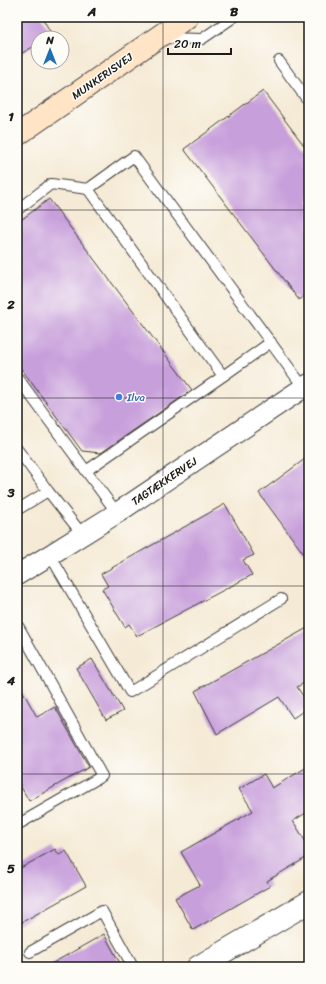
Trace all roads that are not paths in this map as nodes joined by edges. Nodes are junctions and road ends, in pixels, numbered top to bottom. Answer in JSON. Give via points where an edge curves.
{"nodes":[{"id":1,"x":187,"y":17,"type":"edge"},
{"id":2,"x":234,"y":17,"type":"edge"},
{"id":3,"x":157,"y":38,"type":"junction"},
{"id":4,"x":279,"y":61,"type":"dead end"},
{"id":5,"x":309,"y":102,"type":"edge"},
{"id":6,"x":17,"y":135,"type":"edge"},
{"id":7,"x":88,"y":189,"type":"junction"},
{"id":8,"x":17,"y":210,"type":"edge"},
{"id":9,"x":270,"y":342,"type":"junction"},
{"id":10,"x":223,"y":376,"type":"junction"},
{"id":11,"x":17,"y":377,"type":"edge"},
{"id":12,"x":306,"y":386,"type":"edge"},
{"id":13,"x":17,"y":449,"type":"edge"},
{"id":14,"x":86,"y":471,"type":"junction"},
{"id":15,"x":48,"y":491,"type":"junction"},
{"id":16,"x":17,"y":510,"type":"edge"},
{"id":17,"x":116,"y":513,"type":"junction"},
{"id":18,"x":82,"y":534,"type":"junction"},
{"id":19,"x":50,"y":555,"type":"junction"},
{"id":20,"x":17,"y":575,"type":"edge"},
{"id":21,"x":281,"y":599,"type":"dead end"},
{"id":22,"x":17,"y":624,"type":"edge"},
{"id":23,"x":17,"y":825,"type":"edge"},
{"id":24,"x":309,"y":902,"type":"edge"},
{"id":25,"x":30,"y":952,"type":"dead end"},
{"id":26,"x":133,"y":967,"type":"edge"},
{"id":27,"x":198,"y":967,"type":"edge"}],
"edges":[{"from":1,"to":3,"type":"main road","name":"MUNKERISVEJ"},
{"from":2,"to":3,"type":"lane","via":[[202,39]]},
{"from":3,"to":6,"type":"main road","name":"MUNKERISVEJ"},
{"from":4,"to":5,"type":"lane"},
{"from":7,"to":8,"type":"lane","via":[[51,184]]},
{"from":7,"to":9,"type":"lane","via":[[134,156]]},
{"from":7,"to":10,"type":"lane"},
{"from":9,"to":10,"type":"lane"},
{"from":9,"to":12,"type":"lane"},
{"from":10,"to":14,"type":"lane"},
{"from":11,"to":14,"type":"lane"},
{"from":12,"to":17,"type":"street","name":"TAGTÆKKERVEJ"},
{"from":13,"to":15,"type":"lane"},
{"from":14,"to":17,"type":"lane"},
{"from":15,"to":16,"type":"lane"},
{"from":15,"to":18,"type":"lane"},
{"from":17,"to":18,"type":"street","name":"TAGTÆKKERVEJ"},
{"from":18,"to":19,"type":"street","name":"TAGTÆKKERVEJ"},
{"from":19,"to":20,"type":"street","name":"TAGTÆKKERVEJ"},
{"from":19,"to":21,"type":"lane","via":[[130,692]]},
{"from":22,"to":23,"type":"lane","via":[[102,776]]},
{"from":24,"to":27,"type":"street"},
{"from":25,"to":26,"type":"lane","via":[[102,912]]}]}
